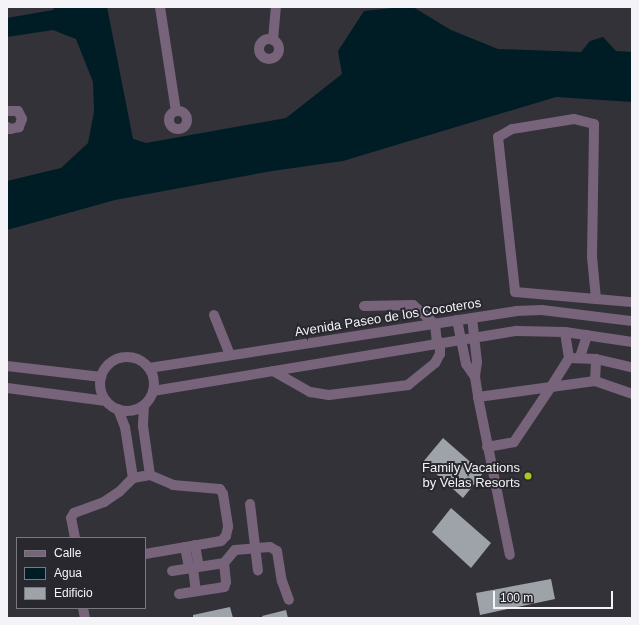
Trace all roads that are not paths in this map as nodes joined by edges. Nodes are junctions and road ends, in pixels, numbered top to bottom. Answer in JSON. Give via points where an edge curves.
{"nodes":[{"id":1,"x":160,"y":7,"type":"edge"},
{"id":2,"x":276,"y":7,"type":"edge"},
{"id":3,"x":273,"y":40,"type":"dead end"},
{"id":4,"x":7,"y":111,"type":"edge"},
{"id":5,"x":176,"y":111,"type":"dead end"},
{"id":6,"x":7,"y":127,"type":"edge"},
{"id":7,"x":596,"y":300,"type":"junction"},
{"id":8,"x":632,"y":302,"type":"edge"},
{"id":9,"x":364,"y":306,"type":"dead end"},
{"id":10,"x":214,"y":315,"type":"dead end"},
{"id":11,"x":472,"y":318,"type":"junction"},
{"id":12,"x":457,"y":320,"type":"junction"},
{"id":13,"x":632,"y":321,"type":"edge"},
{"id":14,"x":435,"y":324,"type":"junction"},
{"id":15,"x":564,"y":332,"type":"junction"},
{"id":16,"x":587,"y":335,"type":"junction"},
{"id":17,"x":475,"y":336,"type":"junction"},
{"id":18,"x":460,"y":339,"type":"junction"},
{"id":19,"x":439,"y":342,"type":"junction"},
{"id":20,"x":632,"y":342,"type":"edge"},
{"id":21,"x":230,"y":356,"type":"junction"},
{"id":22,"x":580,"y":357,"type":"junction"},
{"id":23,"x":569,"y":358,"type":"junction"},
{"id":24,"x":596,"y":359,"type":"junction"},
{"id":25,"x":7,"y":366,"type":"edge"},
{"id":26,"x":632,"y":367,"type":"edge"},
{"id":27,"x":149,"y":368,"type":"junction"},
{"id":28,"x":273,"y":371,"type":"junction"},
{"id":29,"x":101,"y":377,"type":"junction"},
{"id":30,"x":474,"y":377,"type":"junction"},
{"id":31,"x":595,"y":381,"type":"junction"},
{"id":32,"x":551,"y":387,"type":"junction"},
{"id":33,"x":7,"y":388,"type":"edge"},
{"id":34,"x":153,"y":391,"type":"junction"},
{"id":35,"x":632,"y":394,"type":"edge"},
{"id":36,"x":478,"y":397,"type":"junction"},
{"id":37,"x":106,"y":401,"type":"junction"},
{"id":38,"x":144,"y":405,"type":"junction"},
{"id":39,"x":118,"y":409,"type":"junction"},
{"id":40,"x":487,"y":447,"type":"junction"},
{"id":41,"x":150,"y":475,"type":"junction"},
{"id":42,"x":133,"y":478,"type":"junction"},
{"id":43,"x":250,"y":504,"type":"dead end"},
{"id":44,"x":75,"y":537,"type":"edge"},
{"id":45,"x":195,"y":545,"type":"junction"},
{"id":46,"x":185,"y":547,"type":"junction"},
{"id":47,"x":254,"y":547,"type":"junction"},
{"id":48,"x":146,"y":554,"type":"edge"},
{"id":49,"x":510,"y":555,"type":"dead end"},
{"id":50,"x":224,"y":563,"type":"junction"},
{"id":51,"x":194,"y":568,"type":"junction"},
{"id":52,"x":172,"y":571,"type":"dead end"},
{"id":53,"x":258,"y":571,"type":"dead end"},
{"id":54,"x":196,"y":591,"type":"junction"},
{"id":55,"x":178,"y":594,"type":"dead end"},
{"id":56,"x":289,"y":600,"type":"dead end"}],
"edges":[{"from":1,"to":5,"type":"street"},
{"from":2,"to":3,"type":"street"},
{"from":4,"to":6,"type":"street","via":[[18,111],[22,119],[19,127]]},
{"from":7,"to":7,"type":"street","via":[[515,292],[498,138],[512,129],[574,119],[594,124],[592,257]]},
{"from":7,"to":8,"type":"street"},
{"from":9,"to":14,"type":"street","via":[[413,305]]},
{"from":10,"to":21,"type":"street"},
{"from":11,"to":12,"type":"street","name":"Avenida Paseo de los Cocoteros"},
{"from":11,"to":13,"type":"street","name":"Avenida Paseo de los Cocoteros","via":[[542,310]]},
{"from":11,"to":17,"type":"street"},
{"from":12,"to":14,"type":"street","name":"Avenida Paseo de los Cocoteros"},
{"from":12,"to":18,"type":"street"},
{"from":14,"to":19,"type":"street"},
{"from":14,"to":21,"type":"street","name":"Avenida Paseo de los Cocoteros"},
{"from":15,"to":16,"type":"street"},
{"from":15,"to":17,"type":"street","via":[[517,331]]},
{"from":15,"to":23,"type":"street"},
{"from":16,"to":20,"type":"street"},
{"from":16,"to":22,"type":"street"},
{"from":17,"to":18,"type":"street"},
{"from":17,"to":30,"type":"street","via":[[477,362]]},
{"from":18,"to":19,"type":"street"},
{"from":18,"to":30,"type":"street","via":[[466,364]]},
{"from":19,"to":28,"type":"street"},
{"from":19,"to":28,"type":"street","via":[[440,354],[435,363],[408,385],[330,395],[310,392]]},
{"from":21,"to":27,"type":"street","name":"Avenida Paseo de los Cocoteros"},
{"from":22,"to":23,"type":"street"},
{"from":22,"to":24,"type":"street"},
{"from":23,"to":32,"type":"street"},
{"from":24,"to":26,"type":"street"},
{"from":24,"to":31,"type":"street"},
{"from":25,"to":29,"type":"street"},
{"from":27,"to":29,"type":"street","via":[[135,358],[118,358],[105,369]]},
{"from":27,"to":34,"type":"street","via":[[154,382]]},
{"from":28,"to":34,"type":"street"},
{"from":29,"to":37,"type":"street","via":[[100,386]]},
{"from":30,"to":36,"type":"street"},
{"from":31,"to":32,"type":"street"},
{"from":31,"to":35,"type":"street"},
{"from":32,"to":36,"type":"street"},
{"from":32,"to":40,"type":"street","via":[[514,442]]},
{"from":33,"to":37,"type":"street"},
{"from":34,"to":38,"type":"street"},
{"from":36,"to":40,"type":"street"},
{"from":37,"to":39,"type":"street"},
{"from":38,"to":39,"type":"street","via":[[130,411]]},
{"from":38,"to":41,"type":"street"},
{"from":39,"to":42,"type":"street","via":[[125,427]]},
{"from":40,"to":49,"type":"street"},
{"from":41,"to":42,"type":"street"},
{"from":41,"to":45,"type":"street","via":[[173,485],[215,487],[223,494],[228,527],[226,536],[221,541]]},
{"from":42,"to":44,"type":"street","via":[[120,492],[104,502],[74,513],[71,518]]},
{"from":43,"to":47,"type":"street"},
{"from":45,"to":46,"type":"street"},
{"from":45,"to":51,"type":"street"},
{"from":46,"to":48,"type":"street"},
{"from":46,"to":51,"type":"street"},
{"from":47,"to":50,"type":"street","via":[[235,550]]},
{"from":47,"to":53,"type":"street"},
{"from":47,"to":56,"type":"street","via":[[270,547],[278,552],[282,581]]},
{"from":50,"to":51,"type":"street"},
{"from":50,"to":54,"type":"street","via":[[224,587]]},
{"from":51,"to":52,"type":"street"},
{"from":51,"to":54,"type":"street"},
{"from":54,"to":55,"type":"street"}]}
